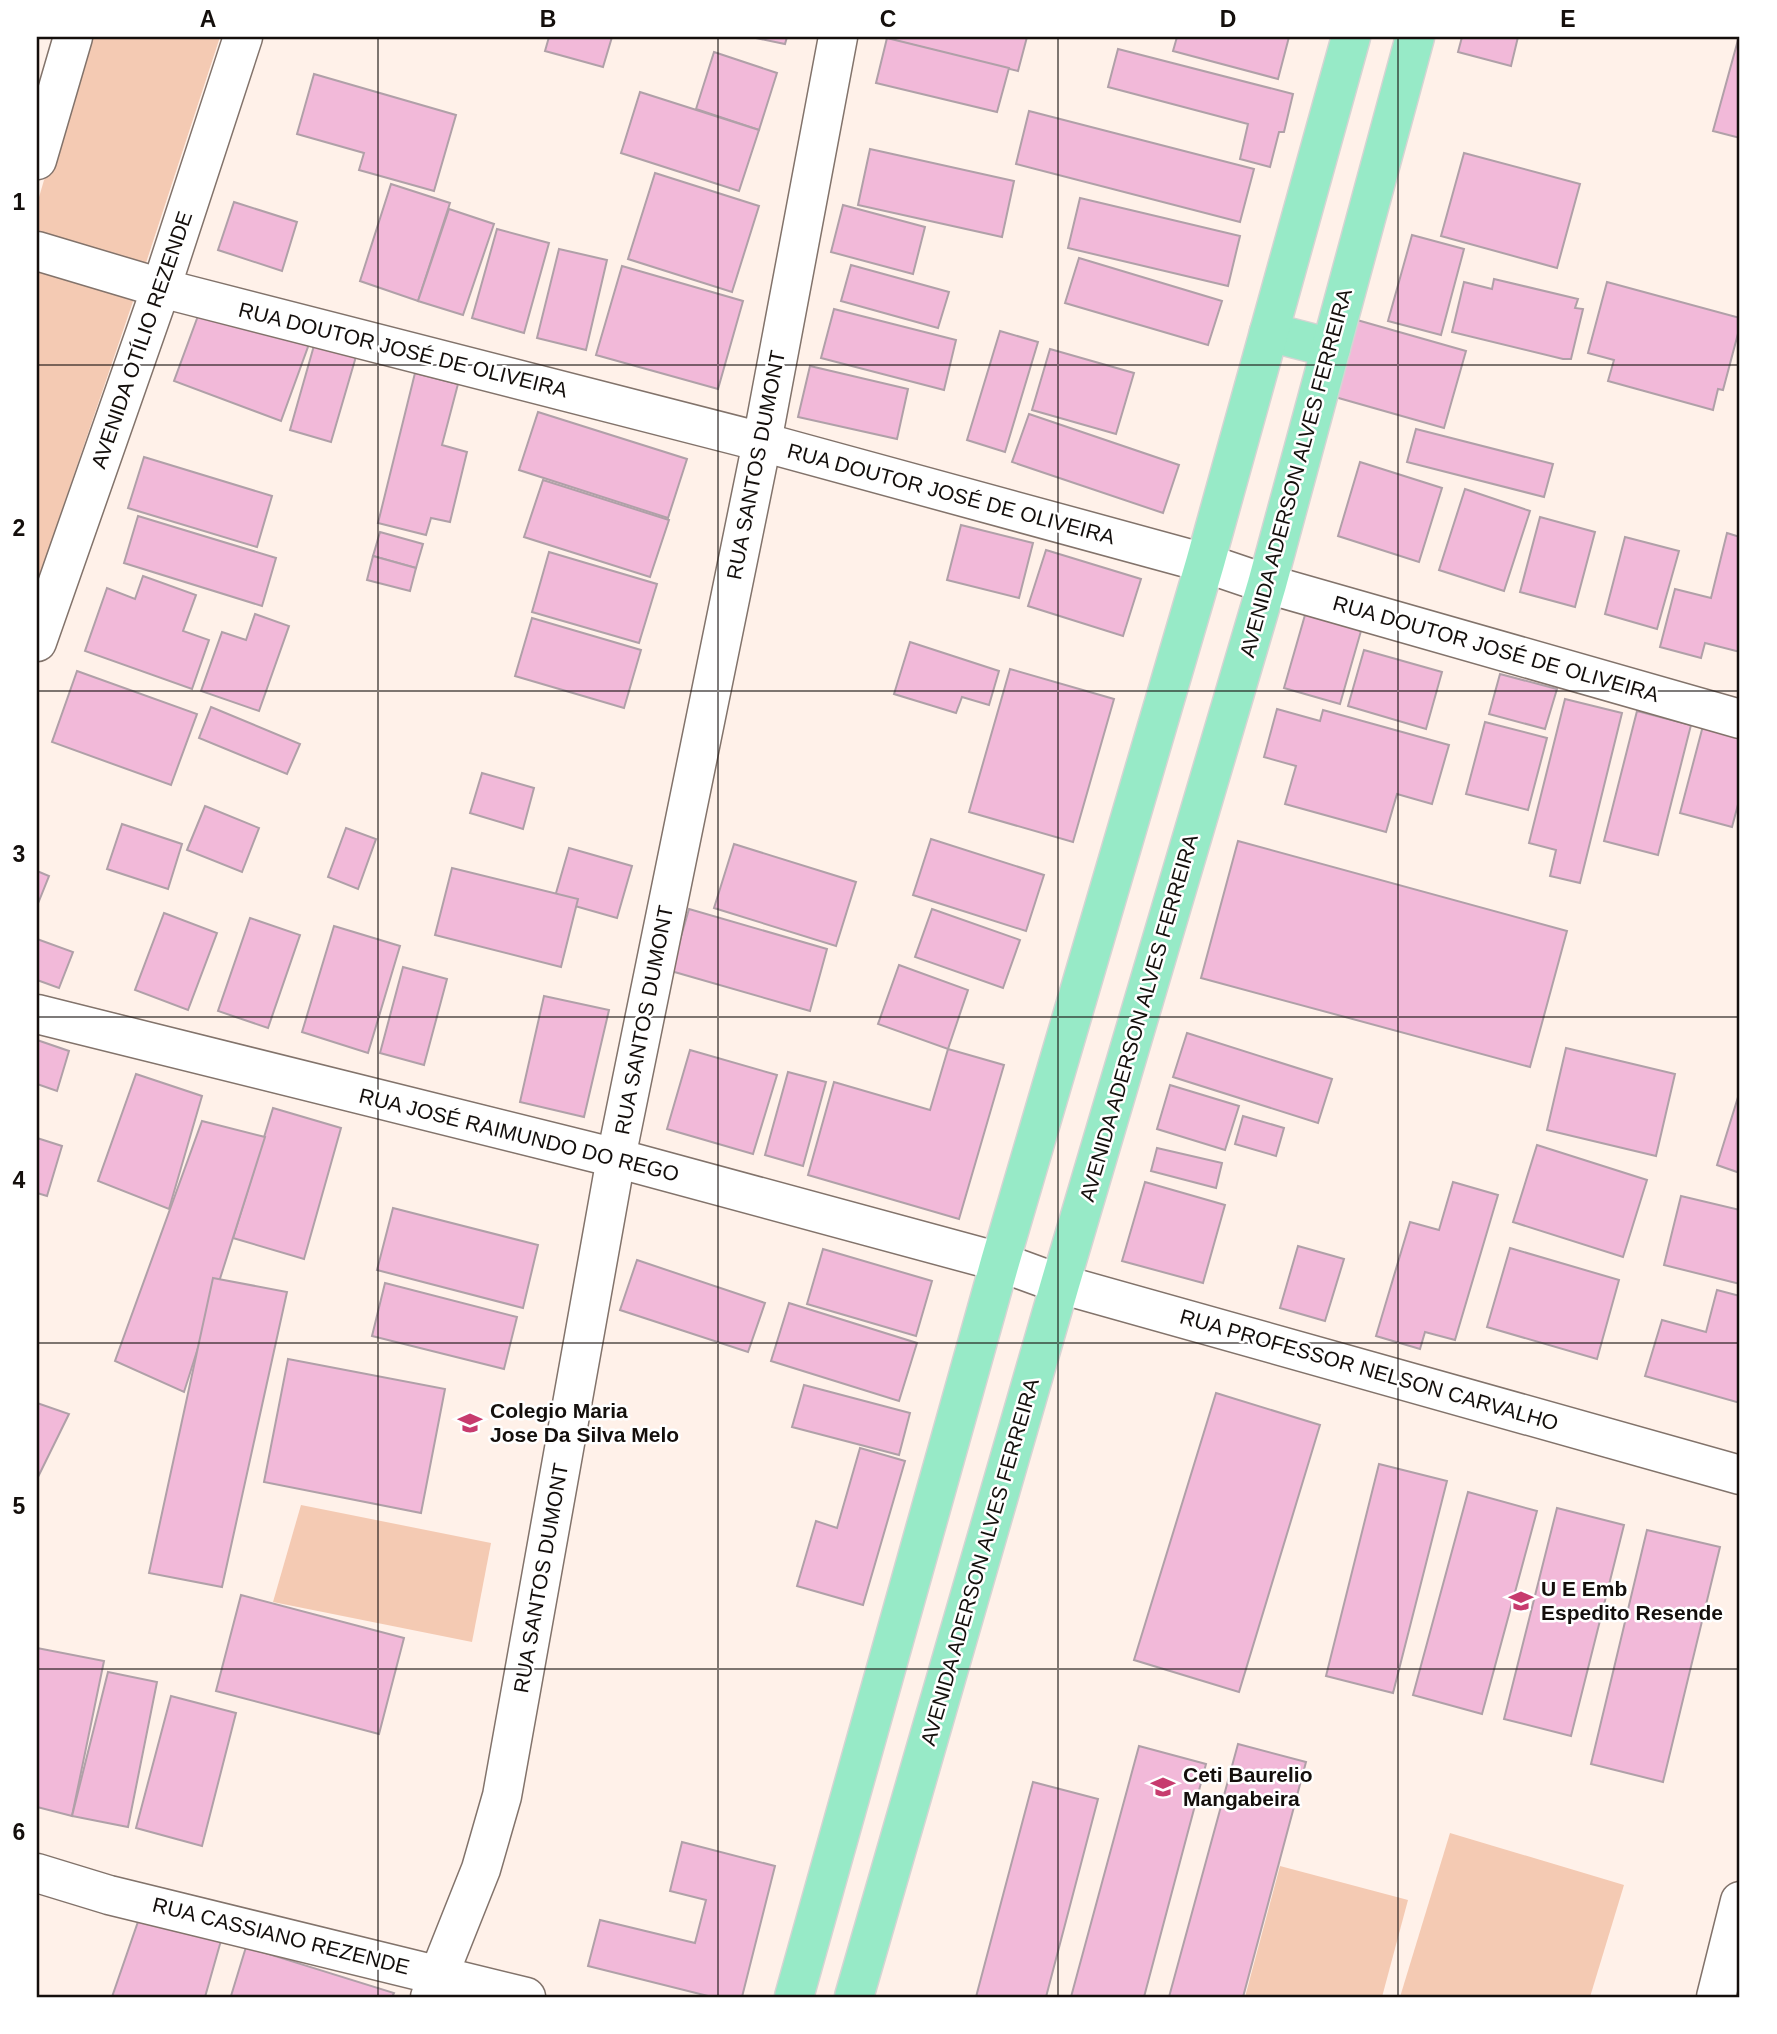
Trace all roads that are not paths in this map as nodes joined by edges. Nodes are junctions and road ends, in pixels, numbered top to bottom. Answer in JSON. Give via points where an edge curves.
{"nodes":[{"id":1,"x":73,"y":37,"type":"edge"},
{"id":2,"x":243,"y":37,"type":"edge"},
{"id":3,"x":838,"y":37,"type":"edge"},
{"id":4,"x":1351,"y":37,"type":"edge"},
{"id":5,"x":1416,"y":37,"type":"edge"},
{"id":6,"x":37,"y":160,"type":"edge"},
{"id":7,"x":37,"y":251,"type":"edge"},
{"id":8,"x":161,"y":288,"type":"junction"},
{"id":9,"x":1269,"y":332,"type":"junction"},
{"id":10,"x":1331,"y":348,"type":"junction"},
{"id":11,"x":762,"y":442,"type":"junction"},
{"id":12,"x":1205,"y":563,"type":"junction"},
{"id":13,"x":1267,"y":584,"type":"junction"},
{"id":14,"x":37,"y":642,"type":"edge"},
{"id":15,"x":1740,"y":719,"type":"edge"},
{"id":16,"x":37,"y":1014,"type":"edge"},
{"id":17,"x":616,"y":1158,"type":"junction"},
{"id":18,"x":1000,"y":1262,"type":"junction"},
{"id":19,"x":1060,"y":1284,"type":"junction"},
{"id":20,"x":1740,"y":1475,"type":"edge"},
{"id":21,"x":37,"y":1873,"type":"edge"},
{"id":22,"x":1740,"y":1901,"type":"edge"},
{"id":23,"x":434,"y":1986,"type":"edge"},
{"id":24,"x":526,"y":1997,"type":"edge"},
{"id":25,"x":794,"y":1997,"type":"edge"},
{"id":26,"x":854,"y":1997,"type":"edge"},
{"id":27,"x":1716,"y":1997,"type":"edge"}],
"edges":[{"from":1,"to":6,"type":"street"},
{"from":2,"to":8,"type":"street","name":"AVENIDA OTÍLIO REZENDE"},
{"from":3,"to":11,"type":"street","name":"RUA SANTOS DUMONT"},
{"from":4,"to":9,"type":"main road"},
{"from":5,"to":10,"type":"main road","name":"AVENIDA ADERSON ALVES FERREIRA"},
{"from":7,"to":8,"type":"street","name":"RUA DOUTOR JOSÉ DE OLIVEIRA"},
{"from":8,"to":11,"type":"street","name":"RUA DOUTOR JOSÉ DE OLIVEIRA"},
{"from":8,"to":14,"type":"street","name":"AVENIDA OTÍLIO REZENDE"},
{"from":9,"to":10,"type":"main road"},
{"from":9,"to":12,"type":"main road"},
{"from":10,"to":13,"type":"main road","name":"AVENIDA ADERSON ALVES FERREIRA"},
{"from":11,"to":12,"type":"street","name":"RUA DOUTOR JOSÉ DE OLIVEIRA"},
{"from":11,"to":17,"type":"street","name":"RUA SANTOS DUMONT"},
{"from":12,"to":13,"type":"street","name":"RUA DOUTOR JOSÉ DE OLIVEIRA"},
{"from":12,"to":18,"type":"main road"},
{"from":13,"to":15,"type":"street","name":"RUA DOUTOR JOSÉ DE OLIVEIRA"},
{"from":13,"to":19,"type":"main road","name":"AVENIDA ADERSON ALVES FERREIRA"},
{"from":16,"to":17,"type":"street","name":"RUA JOSÉ RAIMUNDO DO REGO"},
{"from":17,"to":18,"type":"street","name":"RUA JOSÉ RAIMUNDO DO REGO"},
{"from":17,"to":23,"type":"street","name":"RUA SANTOS DUMONT","via":[[502,1796],[481,1869]]},
{"from":18,"to":19,"type":"street","name":"RUA PROFESSOR NELSON CARVALHO"},
{"from":18,"to":25,"type":"main road"},
{"from":19,"to":20,"type":"street","name":"RUA PROFESSOR NELSON CARVALHO"},
{"from":19,"to":26,"type":"main road","name":"AVENIDA ADERSON ALVES FERREIRA"},
{"from":21,"to":23,"type":"street","name":"RUA CASSIANO REZENDE"},
{"from":22,"to":27,"type":"street"},
{"from":23,"to":24,"type":"street","name":"RUA CASSIANO REZENDE"}]}
